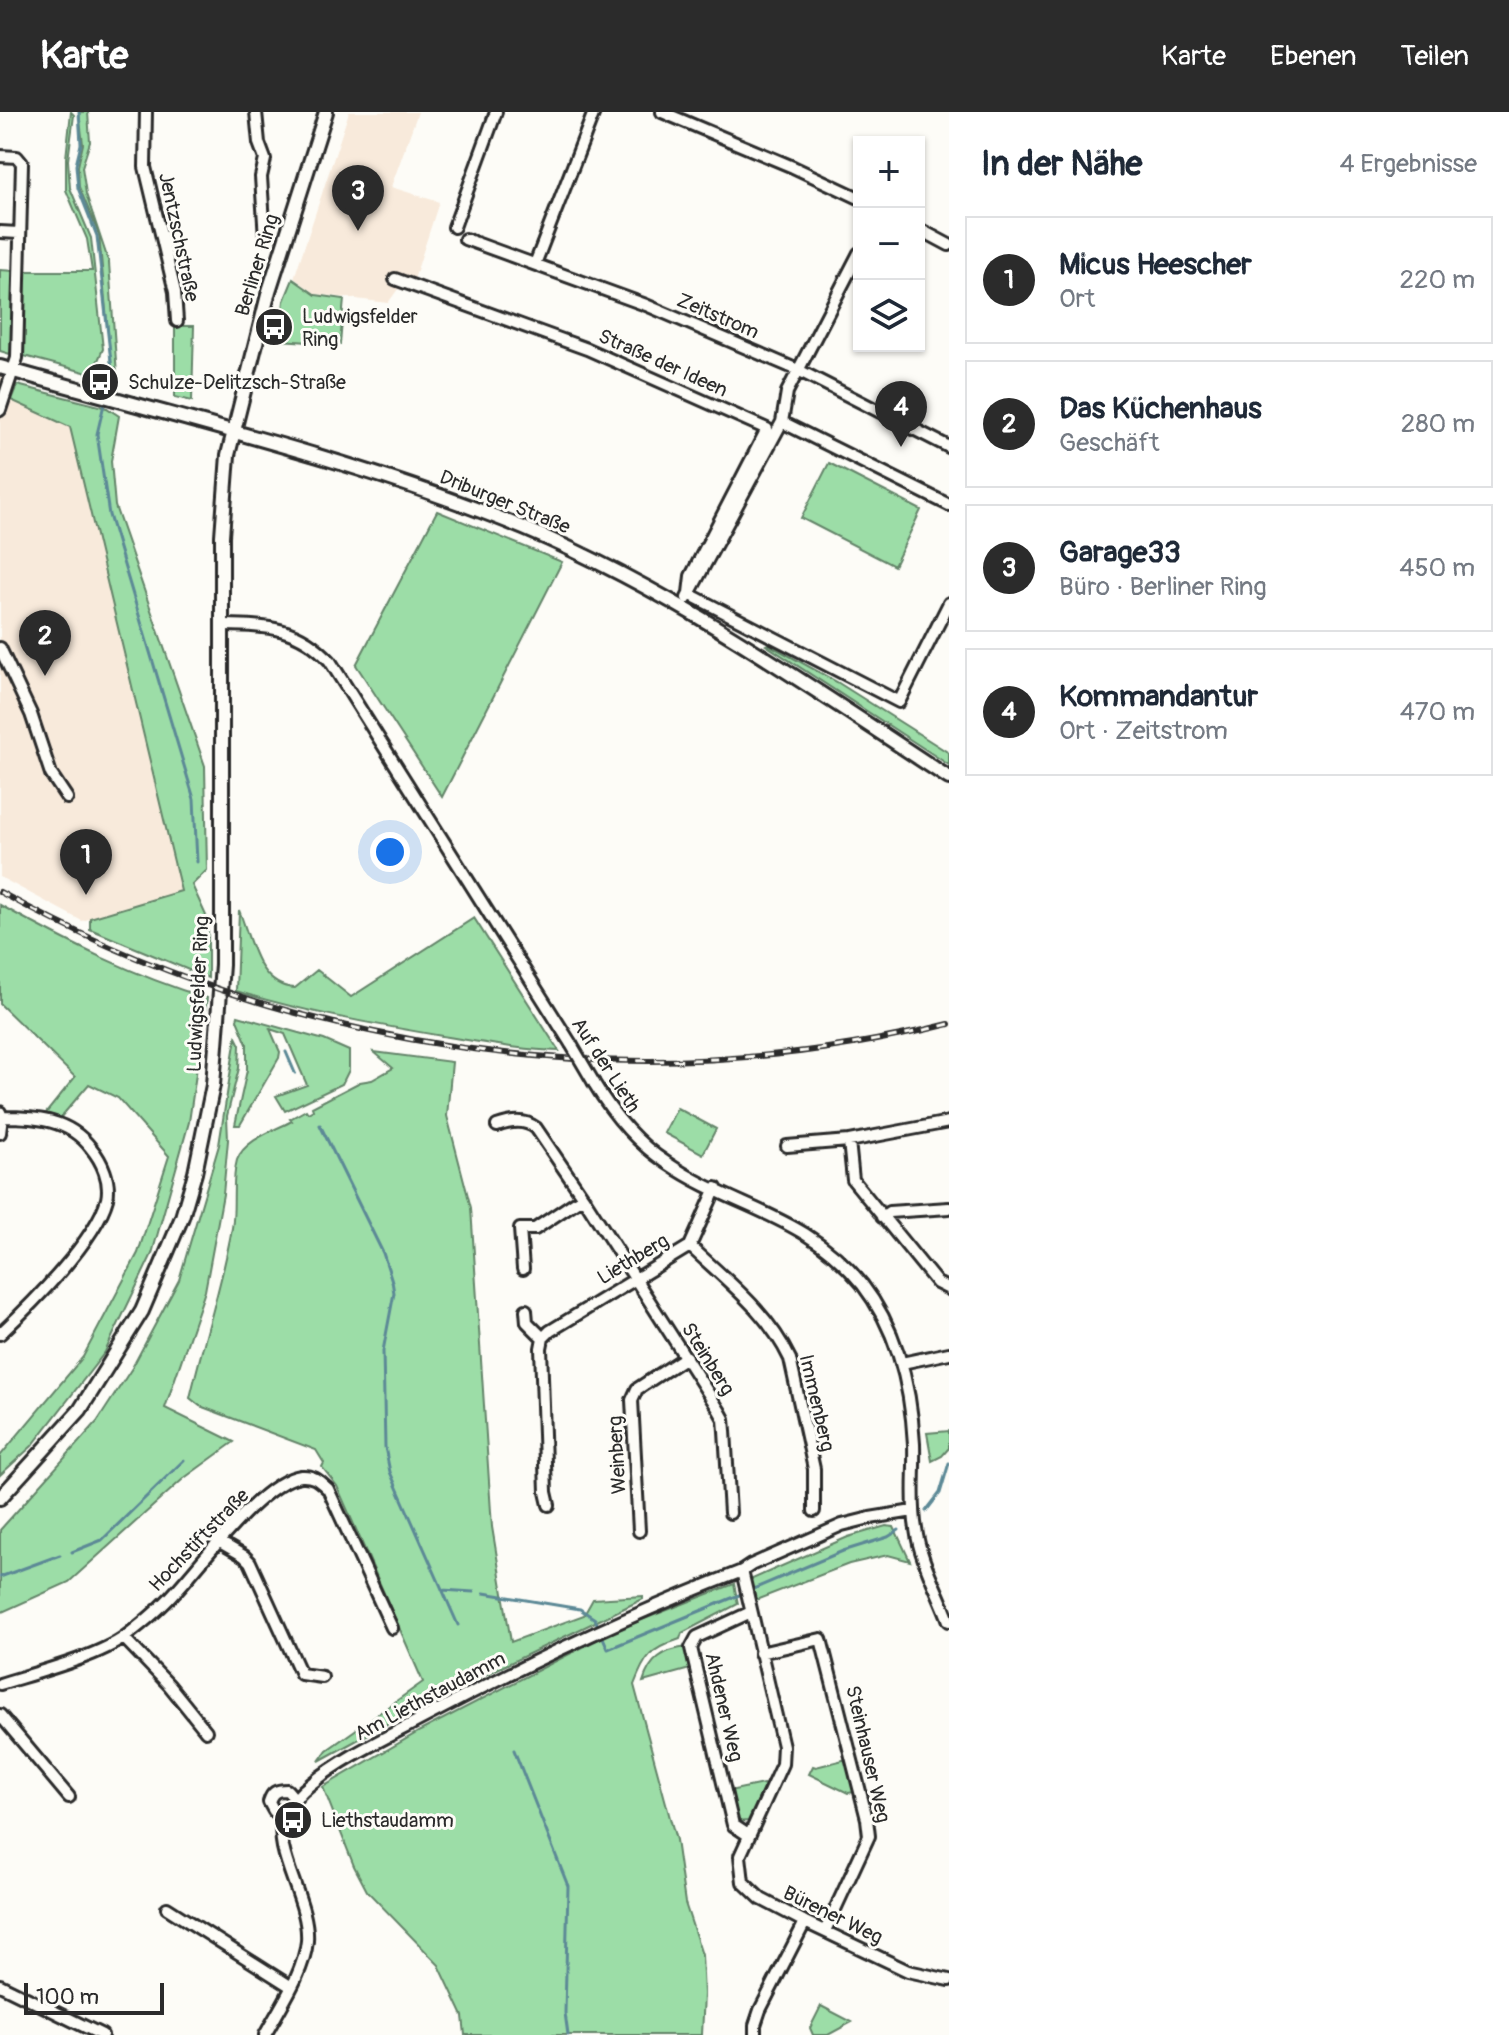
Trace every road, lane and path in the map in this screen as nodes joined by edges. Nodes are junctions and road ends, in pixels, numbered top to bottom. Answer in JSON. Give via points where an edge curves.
{"nodes":[{"id":1,"x":146,"y":112,"type":"edge"},
{"id":2,"x":256,"y":112,"type":"edge"},
{"id":3,"x":326,"y":112,"type":"edge"},
{"id":4,"x":496,"y":112,"type":"edge"},
{"id":5,"x":594,"y":112,"type":"edge"},
{"id":6,"x":662,"y":112,"type":"edge"},
{"id":7,"x":0,"y":156,"type":"edge"},
{"id":8,"x":853,"y":195,"type":"edge"},
{"id":9,"x":454,"y":227,"type":"dead end"},
{"id":10,"x":0,"y":232,"type":"edge"},
{"id":11,"x":925,"y":232,"type":"edge"},
{"id":12,"x":19,"y":233,"type":"junction"},
{"id":13,"x":265,"y":238,"type":"dead end"},
{"id":14,"x":465,"y":239,"type":"dead end"},
{"id":15,"x":949,"y":245,"type":"edge"},
{"id":16,"x":535,"y":264,"type":"junction"},
{"id":17,"x":853,"y":265,"type":"edge"},
{"id":18,"x":395,"y":279,"type":"dead end"},
{"id":19,"x":177,"y":321,"type":"dead end"},
{"id":20,"x":0,"y":367,"type":"edge"},
{"id":21,"x":798,"y":370,"type":"junction"},
{"id":22,"x":15,"y":371,"type":"junction"},
{"id":23,"x":0,"y":410,"type":"edge"},
{"id":24,"x":782,"y":422,"type":"junction"},
{"id":25,"x":767,"y":429,"type":"junction"},
{"id":26,"x":232,"y":431,"type":"junction"},
{"id":27,"x":949,"y":447,"type":"edge"},
{"id":28,"x":949,"y":505,"type":"edge"},
{"id":29,"x":708,"y":554,"type":"junction"},
{"id":30,"x":689,"y":594,"type":"junction"},
{"id":31,"x":949,"y":603,"type":"edge"},
{"id":32,"x":681,"y":606,"type":"junction"},
{"id":33,"x":222,"y":625,"type":"junction"},
{"id":34,"x":0,"y":648,"type":"edge"},
{"id":35,"x":949,"y":778,"type":"edge"},
{"id":36,"x":67,"y":798,"type":"dead end"},
{"id":37,"x":1,"y":1114,"type":"edge"},
{"id":38,"x":949,"y":1122,"type":"edge"},
{"id":39,"x":497,"y":1126,"type":"dead end"},
{"id":40,"x":0,"y":1133,"type":"edge"},
{"id":41,"x":849,"y":1141,"type":"junction"},
{"id":42,"x":787,"y":1146,"type":"dead end"},
{"id":43,"x":716,"y":1188,"type":"junction"},
{"id":44,"x":583,"y":1197,"type":"junction"},
{"id":45,"x":949,"y":1208,"type":"edge"},
{"id":46,"x":882,"y":1217,"type":"junction"},
{"id":47,"x":690,"y":1246,"type":"junction"},
{"id":48,"x":523,"y":1269,"type":"dead end"},
{"id":49,"x":636,"y":1279,"type":"junction"},
{"id":50,"x":949,"y":1289,"type":"edge"},
{"id":51,"x":526,"y":1310,"type":"dead end"},
{"id":52,"x":0,"y":1334,"type":"edge"},
{"id":53,"x":543,"y":1338,"type":"junction"},
{"id":54,"x":949,"y":1353,"type":"edge"},
{"id":55,"x":686,"y":1357,"type":"junction"},
{"id":56,"x":902,"y":1363,"type":"junction"},
{"id":57,"x":0,"y":1498,"type":"edge"},
{"id":58,"x":549,"y":1505,"type":"dead end"},
{"id":59,"x":814,"y":1511,"type":"dead end"},
{"id":60,"x":913,"y":1511,"type":"junction"},
{"id":61,"x":730,"y":1513,"type":"dead end"},
{"id":62,"x":639,"y":1531,"type":"dead end"},
{"id":63,"x":218,"y":1541,"type":"junction"},
{"id":64,"x":742,"y":1571,"type":"junction"},
{"id":65,"x":751,"y":1612,"type":"junction"},
{"id":66,"x":949,"y":1621,"type":"edge"},
{"id":67,"x":392,"y":1628,"type":"dead end"},
{"id":68,"x":124,"y":1638,"type":"junction"},
{"id":69,"x":760,"y":1653,"type":"junction"},
{"id":70,"x":322,"y":1677,"type":"dead end"},
{"id":71,"x":0,"y":1684,"type":"edge"},
{"id":72,"x":0,"y":1715,"type":"edge"},
{"id":73,"x":206,"y":1731,"type":"dead end"},
{"id":74,"x":69,"y":1797,"type":"dead end"},
{"id":75,"x":294,"y":1802,"type":"junction"},
{"id":76,"x":285,"y":1816,"type":"junction"},
{"id":77,"x":748,"y":1835,"type":"junction"},
{"id":78,"x":167,"y":1908,"type":"dead end"},
{"id":79,"x":805,"y":1922,"type":"junction"},
{"id":80,"x":825,"y":1931,"type":"junction"},
{"id":81,"x":949,"y":1980,"type":"edge"},
{"id":82,"x":0,"y":1985,"type":"edge"},
{"id":83,"x":290,"y":1986,"type":"junction"},
{"id":84,"x":102,"y":2035,"type":"edge"},
{"id":85,"x":265,"y":2035,"type":"edge"},
{"id":86,"x":755,"y":2035,"type":"edge"}],
"edges":[{"from":1,"to":19,"type":"street","name":"Jentzschstraße","via":[[145,167]]},
{"from":2,"to":13,"type":"street","via":[[265,159]]},
{"from":3,"to":26,"type":"main road","name":"Berliner Ring","via":[[269,291]]},
{"from":4,"to":9,"type":"street"},
{"from":5,"to":16,"type":"street"},
{"from":6,"to":8,"type":"street"},
{"from":7,"to":12,"type":"street","via":[[17,157],[22,163]]},
{"from":10,"to":12,"type":"street"},
{"from":11,"to":15,"type":"street"},
{"from":12,"to":22,"type":"street"},
{"from":14,"to":16,"type":"street","name":"Zeitstrom"},
{"from":16,"to":21,"type":"street","name":"Zeitstrom"},
{"from":17,"to":21,"type":"street"},
{"from":18,"to":25,"type":"street","name":"Straße der Ideen","via":[[587,349]]},
{"from":20,"to":22,"type":"main road","name":"Driburger Straße"},
{"from":21,"to":24,"type":"street","via":[[787,392]]},
{"from":21,"to":27,"type":"street","name":"Zeitstrom"},
{"from":22,"to":23,"type":"street"},
{"from":22,"to":26,"type":"main road","name":"Driburger Straße"},
{"from":24,"to":25,"type":"street"},
{"from":24,"to":28,"type":"street"},
{"from":24,"to":29,"type":"street"},
{"from":25,"to":29,"type":"street"},
{"from":26,"to":32,"type":"main road","name":"Driburger Straße","via":[[501,518]]},
{"from":26,"to":33,"type":"main road","name":"Ludwigsfelder Ring","via":[[224,494]]},
{"from":29,"to":30,"type":"street"},
{"from":30,"to":31,"type":"street","via":[[899,702]]},
{"from":30,"to":32,"type":"street"},
{"from":32,"to":35,"type":"main road","name":"Driburger Straße"},
{"from":33,"to":43,"type":"street","name":"Auf der Lieth","bridge":true,"via":[[294,633],[330,661],[616,1117],[668,1164]]},
{"from":33,"to":57,"type":"main road","name":"Ludwigsfelder Ring","via":[[222,965],[213,1085],[195,1173],[182,1217],[135,1323],[80,1410]]},
{"from":34,"to":36,"type":"street","via":[[51,774]]},
{"from":37,"to":40,"type":"street"},
{"from":37,"to":52,"type":"street","via":[[46,1119],[83,1137],[101,1160],[108,1187],[107,1200],[71,1258]]},
{"from":38,"to":41,"type":"street"},
{"from":39,"to":44,"type":"street","name":"Steinberg","via":[[521,1122],[536,1128]]},
{"from":41,"to":42,"type":"street"},
{"from":41,"to":46,"type":"street","via":[[853,1180]]},
{"from":43,"to":47,"type":"street","name":"Liethberg"},
{"from":43,"to":56,"type":"street","name":"Auf der Lieth","via":[[784,1220],[829,1250],[876,1305]]},
{"from":44,"to":48,"type":"street","via":[[535,1229],[520,1229]]},
{"from":44,"to":49,"type":"street","name":"Steinberg"},
{"from":45,"to":46,"type":"street","via":[[889,1212]]},
{"from":46,"to":50,"type":"street","via":[[937,1283]]},
{"from":47,"to":49,"type":"street","name":"Liethberg"},
{"from":47,"to":59,"type":"street","name":"Immenberg","via":[[764,1316],[786,1351],[814,1469]]},
{"from":49,"to":53,"type":"street","name":"Liethberg"},
{"from":49,"to":55,"type":"street","name":"Steinberg"},
{"from":51,"to":53,"type":"street","via":[[527,1322]]},
{"from":53,"to":58,"type":"street"},
{"from":54,"to":56,"type":"street"},
{"from":55,"to":61,"type":"street","name":"Steinberg","via":[[724,1419]]},
{"from":55,"to":62,"type":"street","name":"Weinberg","via":[[637,1389],[632,1400]]},
{"from":56,"to":60,"type":"street","name":"Auf der Lieth","via":[[913,1442]]},
{"from":60,"to":64,"type":"street","via":[[842,1525]]},
{"from":60,"to":66,"type":"street","name":"Auf der Lieth","via":[[921,1550]]},
{"from":63,"to":67,"type":"street","name":"Hochstiftstraße","via":[[261,1499],[300,1476],[314,1477],[328,1489]]},
{"from":63,"to":68,"type":"street","name":"Hochstiftstraße","via":[[174,1594]]},
{"from":63,"to":70,"type":"street","via":[[250,1562],[298,1679]]},
{"from":64,"to":65,"type":"street","name":"Bürener Weg"},
{"from":64,"to":75,"type":"street","name":"Am Liethstaudamm","via":[[611,1625],[473,1691],[325,1773]]},
{"from":65,"to":69,"type":"street","name":"Bürener Weg"},
{"from":65,"to":77,"type":"street","name":"Ahdener Weg","via":[[697,1637],[691,1648],[733,1825]]},
{"from":68,"to":71,"type":"street","name":"Hochstiftstraße"},
{"from":68,"to":73,"type":"street"},
{"from":69,"to":77,"type":"street","name":"Bürener Weg","via":[[783,1746],[782,1764]]},
{"from":69,"to":80,"type":"street","name":"Steinhauser Weg","via":[[821,1639],[867,1819],[869,1836]]},
{"from":72,"to":74,"type":"street"},
{"from":75,"to":76,"type":"street"},
{"from":75,"to":76,"type":"street","via":[[287,1790],[272,1794],[274,1811]]},
{"from":76,"to":83,"type":"street","via":[[286,1860],[305,1907],[307,1940]]},
{"from":77,"to":79,"type":"street","name":"Bürener Weg","via":[[740,1856],[743,1882],[761,1899]]},
{"from":78,"to":83,"type":"street"},
{"from":79,"to":80,"type":"street","name":"Bürener Weg"},
{"from":79,"to":86,"type":"street","via":[[760,2010]]},
{"from":80,"to":81,"type":"street","name":"Bürener Weg","via":[[908,1971]]},
{"from":82,"to":84,"type":"street"},
{"from":83,"to":85,"type":"street"}]}
